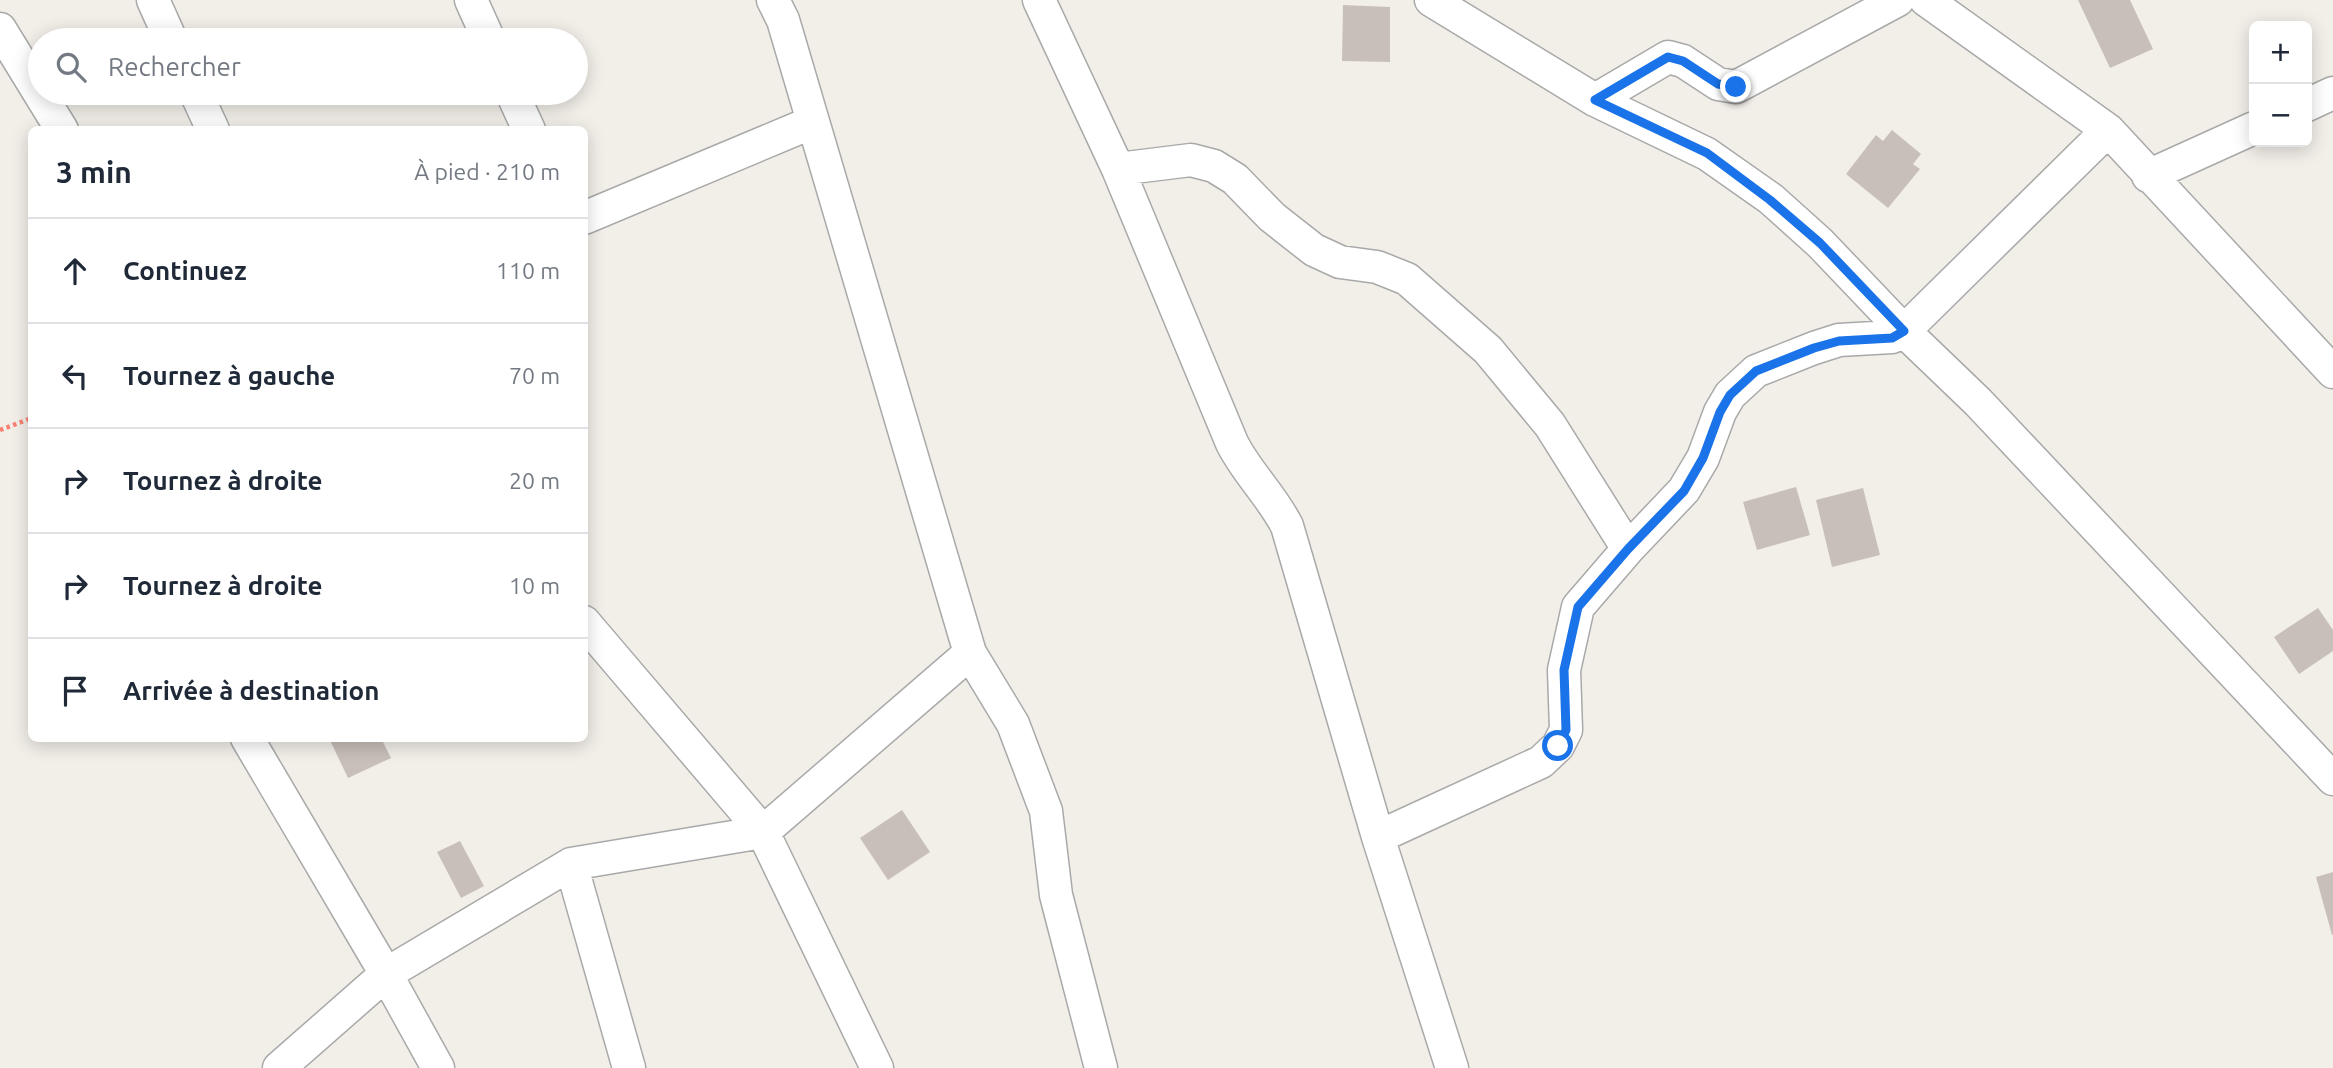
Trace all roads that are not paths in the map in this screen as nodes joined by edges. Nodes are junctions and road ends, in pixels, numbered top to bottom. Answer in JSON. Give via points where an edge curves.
{"nodes":[{"id":1,"x":153,"y":0,"type":"edge"},
{"id":2,"x":471,"y":0,"type":"edge"},
{"id":3,"x":1039,"y":0,"type":"edge"},
{"id":4,"x":1431,"y":0,"type":"edge"},
{"id":5,"x":1898,"y":0,"type":"edge"},
{"id":6,"x":1926,"y":0,"type":"edge"},
{"id":7,"x":785,"y":7,"type":"edge"},
{"id":8,"x":166,"y":28,"type":"edge"},
{"id":9,"x":484,"y":28,"type":"edge"},
{"id":10,"x":0,"y":29,"type":"edge"},
{"id":11,"x":28,"y":75,"type":"edge"},
{"id":12,"x":2333,"y":93,"type":"edge"},
{"id":13,"x":1595,"y":100,"type":"junction"},
{"id":14,"x":2312,"y":103,"type":"edge"},
{"id":15,"x":46,"y":105,"type":"edge"},
{"id":16,"x":202,"y":105,"type":"edge"},
{"id":17,"x":517,"y":105,"type":"edge"},
{"id":18,"x":813,"y":122,"type":"junction"},
{"id":19,"x":59,"y":126,"type":"edge"},
{"id":20,"x":211,"y":126,"type":"edge"},
{"id":21,"x":526,"y":126,"type":"edge"},
{"id":22,"x":2108,"y":130,"type":"junction"},
{"id":23,"x":2249,"y":130,"type":"edge"},
{"id":24,"x":1118,"y":169,"type":"junction"},
{"id":25,"x":2148,"y":176,"type":"junction"},
{"id":26,"x":588,"y":216,"type":"edge"},
{"id":27,"x":1904,"y":331,"type":"junction"},
{"id":28,"x":2333,"y":372,"type":"edge"},
{"id":29,"x":1628,"y":549,"type":"junction"},
{"id":30,"x":588,"y":626,"type":"edge"},
{"id":31,"x":970,"y":653,"type":"junction"},
{"id":32,"x":249,"y":742,"type":"edge"},
{"id":33,"x":2333,"y":779,"type":"edge"},
{"id":34,"x":763,"y":832,"type":"junction"},
{"id":35,"x":1378,"y":837,"type":"junction"},
{"id":36,"x":571,"y":864,"type":"junction"},
{"id":37,"x":386,"y":974,"type":"junction"},
{"id":38,"x":279,"y":1068,"type":"edge"},
{"id":39,"x":439,"y":1068,"type":"edge"},
{"id":40,"x":629,"y":1068,"type":"edge"},
{"id":41,"x":877,"y":1068,"type":"edge"},
{"id":42,"x":1101,"y":1068,"type":"edge"},
{"id":43,"x":1452,"y":1068,"type":"edge"}],
"edges":[{"from":1,"to":8,"type":"street"},
{"from":2,"to":9,"type":"street"},
{"from":3,"to":24,"type":"street"},
{"from":4,"to":13,"type":"street"},
{"from":5,"to":13,"type":"street","via":[[1736,87],[1718,84],[1683,61],[1668,57]]},
{"from":6,"to":22,"type":"street"},
{"from":7,"to":18,"type":"street"},
{"from":10,"to":11,"type":"street"},
{"from":12,"to":14,"type":"street"},
{"from":13,"to":27,"type":"street","via":[[1707,153],[1770,200],[1820,243]]},
{"from":15,"to":19,"type":"street"},
{"from":16,"to":20,"type":"street"},
{"from":17,"to":21,"type":"street"},
{"from":18,"to":26,"type":"street"},
{"from":18,"to":31,"type":"street"},
{"from":22,"to":25,"type":"street"},
{"from":22,"to":27,"type":"street"},
{"from":23,"to":25,"type":"street"},
{"from":24,"to":29,"type":"street","via":[[1191,160],[1214,166],[1235,179],[1272,217],[1314,250],[1340,262],[1377,267],[1407,279],[1488,350],[1550,425]]},
{"from":24,"to":35,"type":"street","via":[[1237,453],[1287,526]]},
{"from":25,"to":28,"type":"street"},
{"from":27,"to":29,"type":"street","via":[[1892,338],[1839,341],[1756,371],[1730,395],[1684,491]]},
{"from":27,"to":33,"type":"street","via":[[1978,402]]},
{"from":29,"to":35,"type":"street","via":[[1578,607],[1564,670],[1566,730],[1558,746],[1541,762]]},
{"from":30,"to":34,"type":"street"},
{"from":31,"to":34,"type":"street"},
{"from":31,"to":42,"type":"street","via":[[1013,724],[1046,811],[1056,895]]},
{"from":32,"to":37,"type":"street"},
{"from":34,"to":36,"type":"street"},
{"from":34,"to":41,"type":"street"},
{"from":35,"to":43,"type":"street"},
{"from":36,"to":37,"type":"street"},
{"from":36,"to":40,"type":"street"},
{"from":37,"to":38,"type":"street"},
{"from":37,"to":39,"type":"street"}]}
